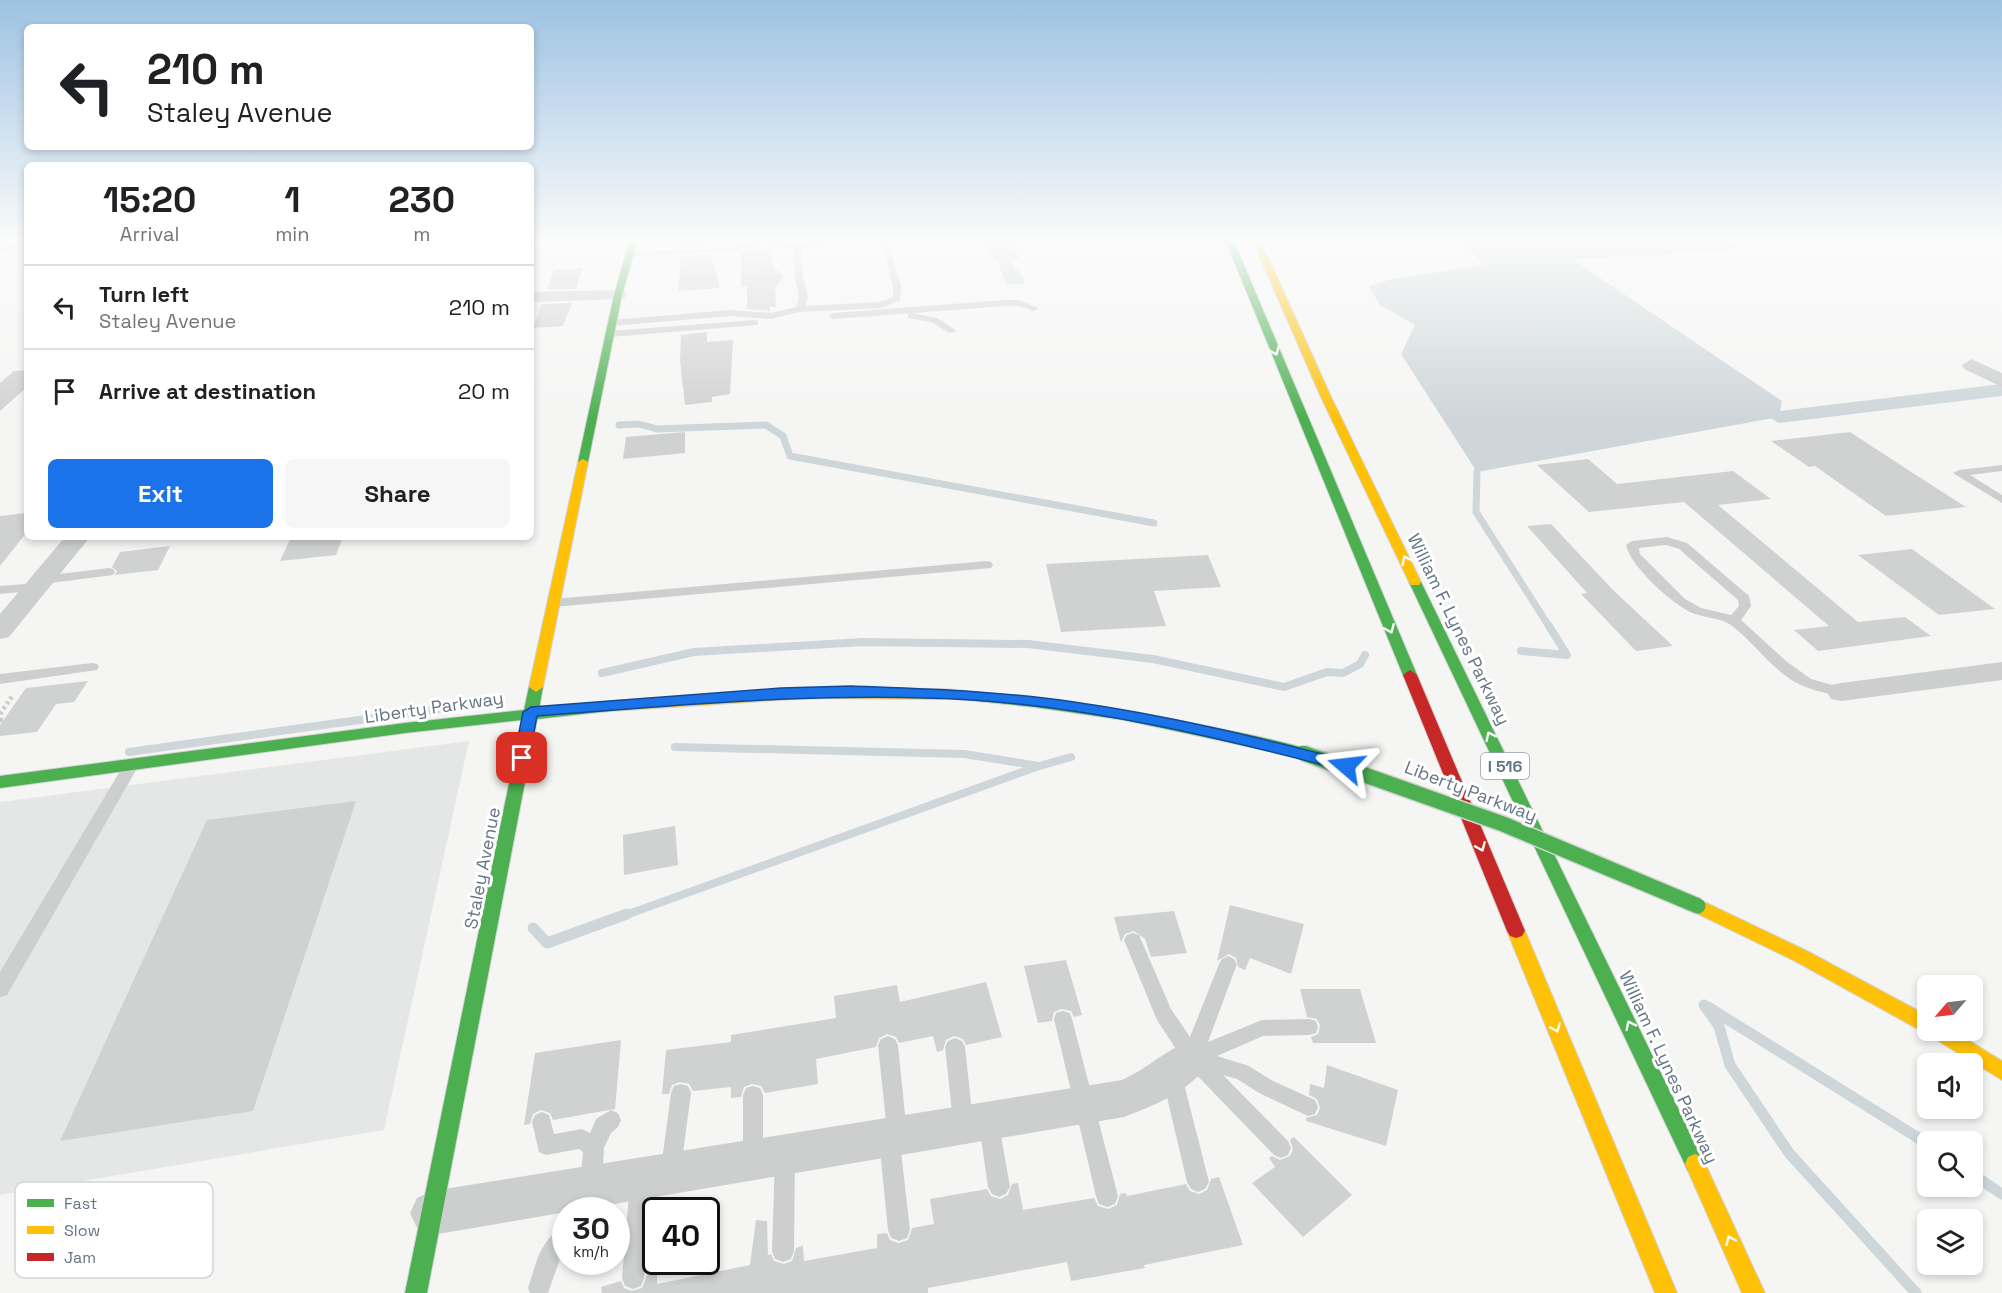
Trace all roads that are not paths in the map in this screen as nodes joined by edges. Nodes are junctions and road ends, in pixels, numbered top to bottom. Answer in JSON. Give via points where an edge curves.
{"nodes":[{"id":1,"x":617,"y":299,"type":"edge"},
{"id":2,"x":803,"y":299,"type":"edge"},
{"id":3,"x":894,"y":299,"type":"edge"},
{"id":4,"x":1254,"y":299,"type":"edge"},
{"id":5,"x":1283,"y":299,"type":"edge"},
{"id":6,"x":1034,"y":308,"type":"dead end"},
{"id":7,"x":799,"y":309,"type":"junction"},
{"id":8,"x":910,"y":316,"type":"junction"},
{"id":9,"x":611,"y":328,"type":"junction"},
{"id":10,"x":954,"y":331,"type":"dead end"},
{"id":11,"x":1971,"y":365,"type":"dead end"},
{"id":12,"x":2002,"y":381,"type":"edge"},
{"id":13,"x":2002,"y":468,"type":"edge"},
{"id":14,"x":2002,"y":500,"type":"edge"},
{"id":15,"x":76,"y":540,"type":"edge"},
{"id":16,"x":987,"y":565,"type":"dead end"},
{"id":17,"x":109,"y":572,"type":"dead end"},
{"id":18,"x":40,"y":584,"type":"junction"},
{"id":19,"x":0,"y":590,"type":"edge"},
{"id":20,"x":554,"y":603,"type":"junction"},
{"id":21,"x":1734,"y":621,"type":"junction"},
{"id":22,"x":0,"y":631,"type":"edge"},
{"id":23,"x":92,"y":667,"type":"dead end"},
{"id":24,"x":2002,"y":670,"type":"edge"},
{"id":25,"x":0,"y":679,"type":"edge"},
{"id":26,"x":1841,"y":692,"type":"joint"},
{"id":27,"x":531,"y":712,"type":"junction"},
{"id":28,"x":131,"y":765,"type":"junction"},
{"id":29,"x":0,"y":782,"type":"edge"},
{"id":30,"x":1133,"y":940,"type":"dead end"},
{"id":31,"x":1228,"y":964,"type":"dead end"},
{"id":32,"x":0,"y":989,"type":"edge"},
{"id":33,"x":1063,"y":1019,"type":"dead end"},
{"id":34,"x":1917,"y":1020,"type":"edge"},
{"id":35,"x":1309,"y":1027,"type":"dead end"},
{"id":36,"x":1953,"y":1041,"type":"edge"},
{"id":37,"x":888,"y":1045,"type":"dead end"},
{"id":38,"x":955,"y":1047,"type":"dead end"},
{"id":39,"x":1181,"y":1065,"type":"junction"},
{"id":40,"x":2002,"y":1071,"type":"edge"},
{"id":41,"x":681,"y":1093,"type":"dead end"},
{"id":42,"x":753,"y":1095,"type":"dead end"},
{"id":43,"x":1083,"y":1105,"type":"junction"},
{"id":44,"x":1308,"y":1107,"type":"dead end"},
{"id":45,"x":611,"y":1120,"type":"dead end"},
{"id":46,"x":542,"y":1122,"type":"dead end"},
{"id":47,"x":976,"y":1122,"type":"junction"},
{"id":48,"x":893,"y":1136,"type":"junction"},
{"id":49,"x":1281,"y":1148,"type":"dead end"},
{"id":50,"x":769,"y":1157,"type":"junction"},
{"id":51,"x":656,"y":1176,"type":"junction"},
{"id":52,"x":589,"y":1182,"type":"edge"},
{"id":53,"x":1198,"y":1182,"type":"dead end"},
{"id":54,"x":999,"y":1187,"type":"dead end"},
{"id":55,"x":1107,"y":1196,"type":"dead end"},
{"id":56,"x":432,"y":1213,"type":"junction"},
{"id":57,"x":899,"y":1230,"type":"dead end"},
{"id":58,"x":552,"y":1251,"type":"edge"},
{"id":59,"x":783,"y":1251,"type":"dead end"},
{"id":60,"x":633,"y":1278,"type":"dead end"},
{"id":61,"x":539,"y":1288,"type":"dead end"},
{"id":62,"x":417,"y":1293,"type":"edge"},
{"id":63,"x":1666,"y":1293,"type":"edge"},
{"id":64,"x":1754,"y":1293,"type":"edge"}],
"edges":[{"from":1,"to":9,"type":"main road","name":"Staley Avenue"},
{"from":2,"to":7,"type":"lane"},
{"from":3,"to":7,"type":"lane","via":[[882,305]]},
{"from":4,"to":63,"type":"main road","number":"I 516","one_way":true},
{"from":64,"to":5,"type":"main road","name":"William F. Lynes Parkway","number":"I 516","one_way":true,"via":[[1650,1067],[1326,397]]},
{"from":6,"to":8,"type":"lane","via":[[1005,303]]},
{"from":7,"to":9,"type":"lane","via":[[771,316],[730,314]]},
{"from":8,"to":9,"type":"lane","via":[[872,320],[856,314]]},
{"from":8,"to":10,"type":"lane","via":[[946,324]]},
{"from":9,"to":20,"type":"main road","name":"Staley Avenue"},
{"from":11,"to":12,"type":"street"},
{"from":13,"to":14,"type":"lane","via":[[1959,473]]},
{"from":15,"to":18,"type":"street"},
{"from":16,"to":20,"type":"lane"},
{"from":17,"to":18,"type":"lane"},
{"from":18,"to":19,"type":"lane"},
{"from":18,"to":22,"type":"street"},
{"from":20,"to":27,"type":"main road","name":"Staley Avenue"},
{"from":21,"to":21,"type":"lane","via":[[1680,602],[1634,555],[1632,545],[1666,541],[1683,546],[1744,599],[1745,606]]},
{"from":21,"to":26,"type":"lane","via":[[1806,682]]},
{"from":23,"to":25,"type":"lane"},
{"from":24,"to":26,"type":"street"},
{"from":27,"to":28,"type":"main road","name":"Liberty Parkway"},
{"from":27,"to":34,"type":"main road","name":"Liberty Parkway","bridge":true,"via":[[781,693],[974,695],[1134,717],[1303,753],[1489,816],[1698,906],[1801,956]]},
{"from":27,"to":56,"type":"main road","name":"Staley Avenue"},
{"from":28,"to":29,"type":"main road","name":"Liberty Parkway"},
{"from":28,"to":32,"type":"lane"},
{"from":30,"to":39,"type":"lane"},
{"from":31,"to":39,"type":"lane"},
{"from":33,"to":43,"type":"lane"},
{"from":35,"to":39,"type":"lane","via":[[1262,1028]]},
{"from":36,"to":40,"type":"main road"},
{"from":37,"to":48,"type":"lane"},
{"from":38,"to":47,"type":"lane"},
{"from":39,"to":43,"type":"street","via":[[1154,1085],[1125,1098]]},
{"from":39,"to":44,"type":"lane","via":[[1242,1072]]},
{"from":39,"to":49,"type":"lane"},
{"from":39,"to":53,"type":"lane"},
{"from":41,"to":51,"type":"lane"},
{"from":42,"to":50,"type":"lane"},
{"from":43,"to":47,"type":"street"},
{"from":43,"to":55,"type":"lane"},
{"from":45,"to":52,"type":"lane","via":[[603,1126]]},
{"from":46,"to":52,"type":"lane","via":[[546,1145],[582,1138]]},
{"from":47,"to":48,"type":"street"},
{"from":47,"to":54,"type":"lane"},
{"from":48,"to":50,"type":"street"},
{"from":48,"to":57,"type":"lane"},
{"from":50,"to":51,"type":"street"},
{"from":50,"to":59,"type":"lane"},
{"from":51,"to":52,"type":"street"},
{"from":51,"to":60,"type":"lane"},
{"from":52,"to":56,"type":"street"},
{"from":56,"to":62,"type":"main road","name":"Staley Avenue"},
{"from":58,"to":61,"type":"lane"}]}
